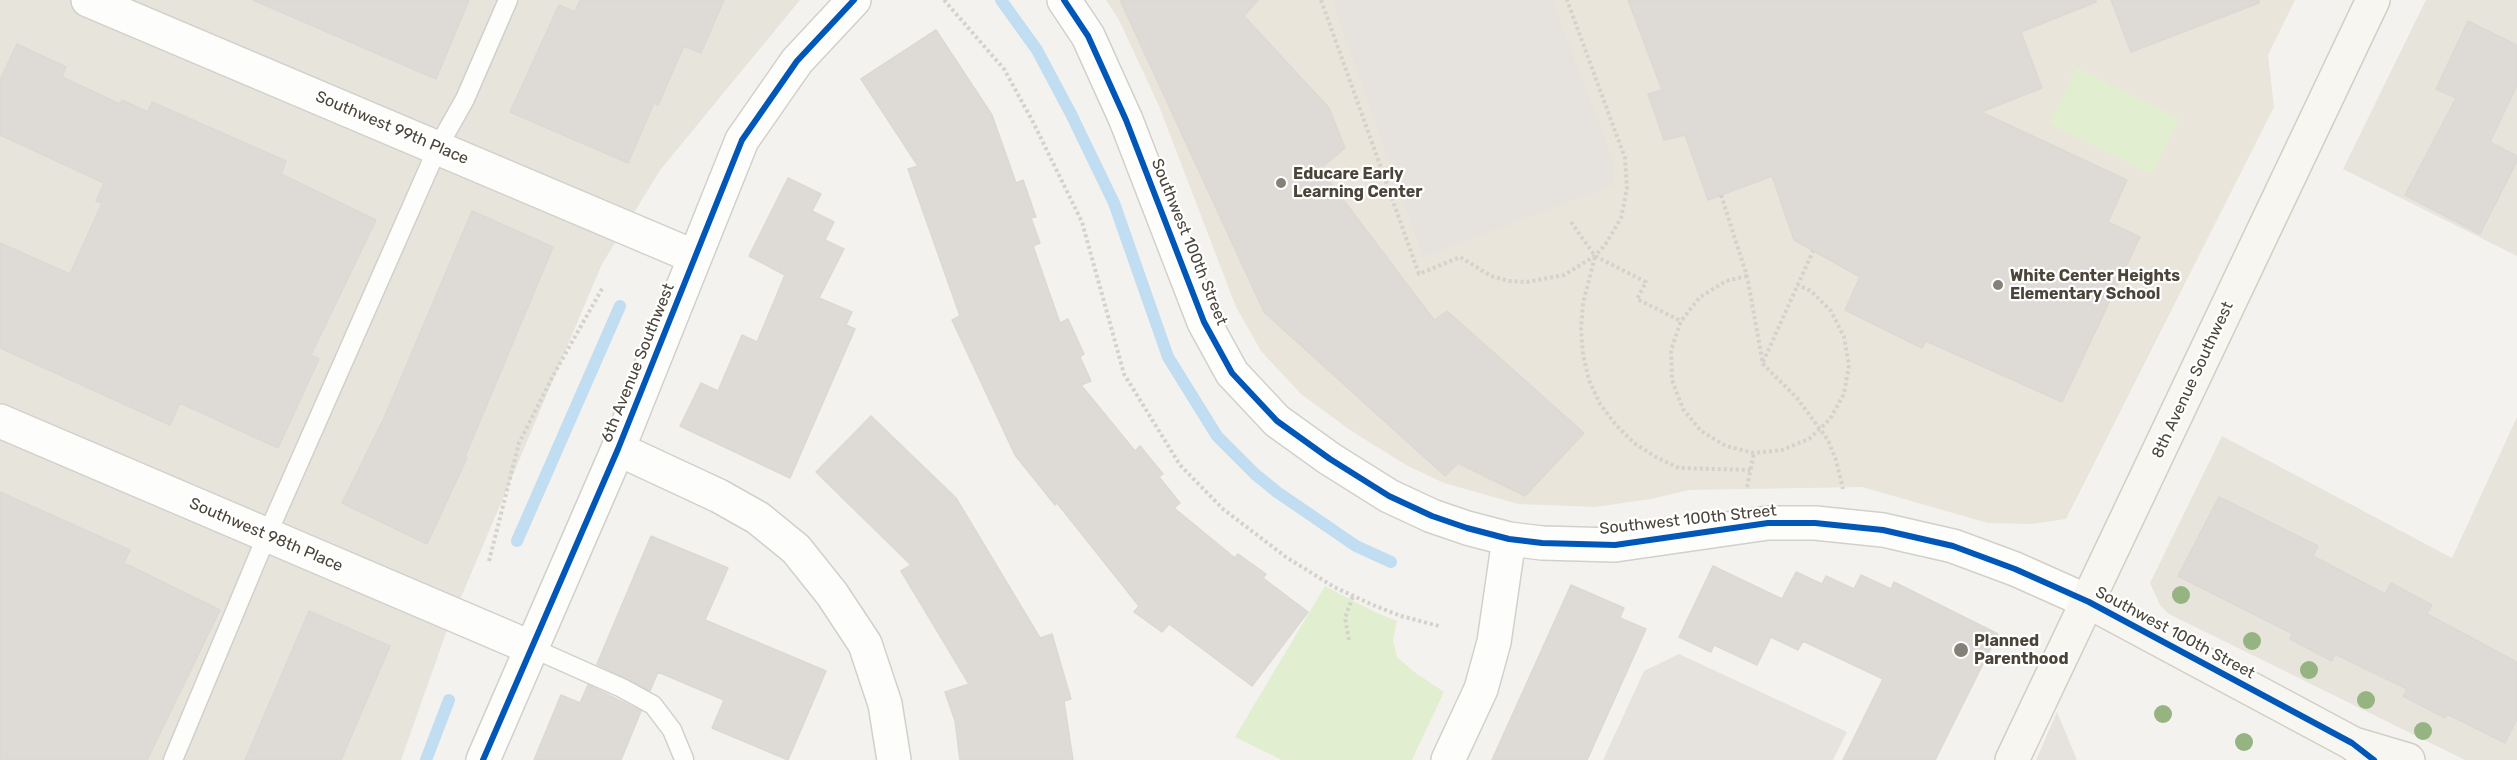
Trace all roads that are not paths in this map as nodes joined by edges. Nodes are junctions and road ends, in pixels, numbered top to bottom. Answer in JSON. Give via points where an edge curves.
{"nodes":[{"id":1,"x":88,"y":0,"type":"edge"},
{"id":2,"x":508,"y":0,"type":"edge"},
{"id":3,"x":854,"y":0,"type":"edge"},
{"id":4,"x":1064,"y":0,"type":"edge"},
{"id":5,"x":2373,"y":0,"type":"edge"},
{"id":6,"x":438,"y":147,"type":"junction"},
{"id":7,"x":695,"y":257,"type":"junction"},
{"id":8,"x":0,"y":421,"type":"edge"},
{"id":9,"x":618,"y":449,"type":"junction"},
{"id":10,"x":267,"y":535,"type":"junction"},
{"id":11,"x":1509,"y":539,"type":"junction"},
{"id":12,"x":2089,"y":602,"type":"junction"},
{"id":13,"x":532,"y":648,"type":"junction"},
{"id":14,"x":2363,"y":752,"type":"edge"},
{"id":15,"x":684,"y":759,"type":"edge"},
{"id":16,"x":173,"y":760,"type":"edge"},
{"id":17,"x":483,"y":760,"type":"edge"},
{"id":18,"x":894,"y":760,"type":"edge"},
{"id":19,"x":1448,"y":760,"type":"edge"},
{"id":20,"x":2012,"y":760,"type":"edge"},
{"id":21,"x":2408,"y":760,"type":"edge"}],
"edges":[{"from":1,"to":6,"type":"street","name":"Southwest 99th Place"},
{"from":2,"to":6,"type":"lane","via":[[465,99]]},
{"from":3,"to":7,"type":"street","name":"6th Avenue Southwest","via":[[797,61],[742,140]]},
{"from":4,"to":11,"type":"street","name":"Southwest 100th Street","via":[[1088,36],[1121,109],[1204,322],[1232,373],[1277,421],[1389,496],[1431,516]]},
{"from":5,"to":12,"type":"street","name":"8th Avenue Southwest"},
{"from":6,"to":7,"type":"street","name":"Southwest 99th Place"},
{"from":6,"to":10,"type":"lane"},
{"from":7,"to":9,"type":"street","name":"6th Avenue Southwest"},
{"from":8,"to":10,"type":"street","name":"Southwest 98th Place"},
{"from":9,"to":13,"type":"street","name":"6th Avenue Southwest"},
{"from":9,"to":18,"type":"street","via":[[719,496],[758,518],[796,549],[865,644],[885,704]]},
{"from":10,"to":13,"type":"street","name":"Southwest 98th Place"},
{"from":10,"to":16,"type":"lane"},
{"from":11,"to":12,"type":"street","name":"Southwest 100th Street","via":[[1615,544],[1768,523],[1884,530],[1953,546]]},
{"from":11,"to":19,"type":"street","via":[[1494,642],[1481,689]]},
{"from":12,"to":14,"type":"street","name":"Southwest 100th Street"},
{"from":12,"to":20,"type":"street","name":"8th Avenue Southwest"},
{"from":13,"to":15,"type":"lane","via":[[652,705],[672,730]]},
{"from":13,"to":17,"type":"street","name":"6th Avenue Southwest"},
{"from":14,"to":21,"type":"street","name":"Southwest 100th Street"}]}
